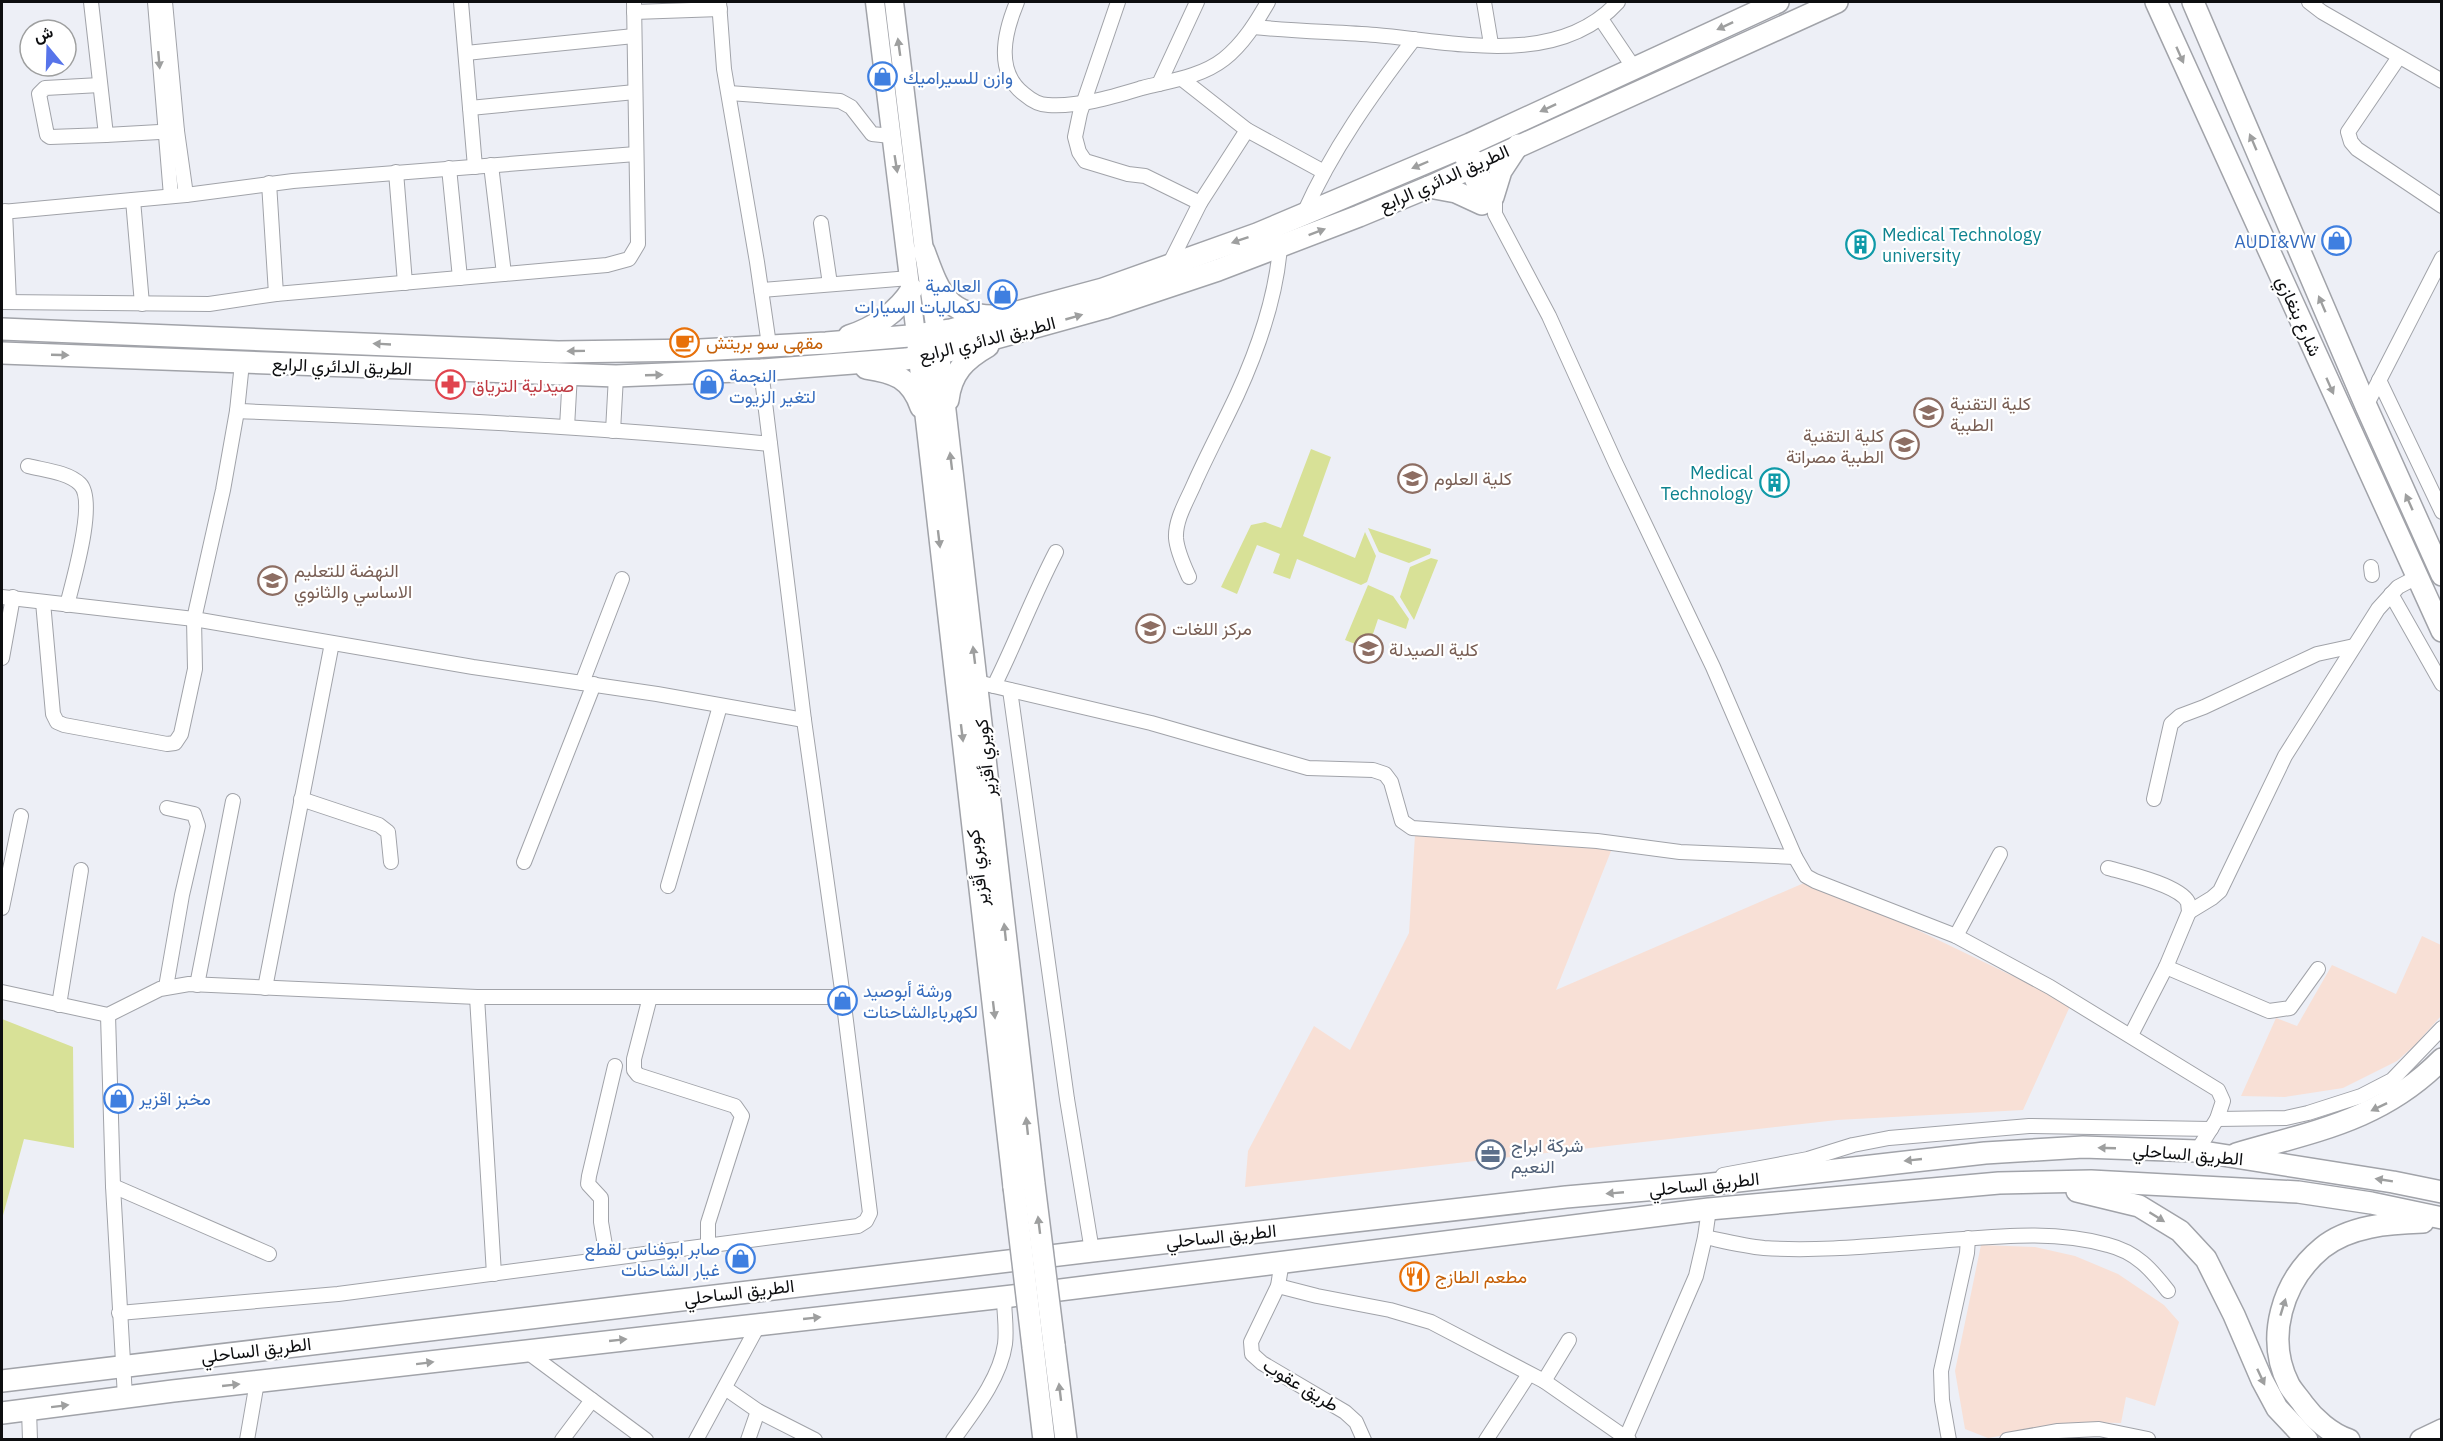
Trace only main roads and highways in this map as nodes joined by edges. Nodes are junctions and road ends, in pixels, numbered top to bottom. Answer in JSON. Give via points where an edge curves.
{"nodes":[{"id":1,"x":875,"y":2,"type":"edge"},
{"id":2,"x":894,"y":2,"type":"edge"},
{"id":3,"x":1778,"y":2,"type":"edge"},
{"id":4,"x":1837,"y":2,"type":"edge"},
{"id":5,"x":2156,"y":2,"type":"edge"},
{"id":6,"x":2193,"y":2,"type":"edge"},
{"id":7,"x":1518,"y":145,"type":"junction"},
{"id":8,"x":1429,"y":187,"type":"junction"},
{"id":9,"x":924,"y":251,"type":"junction"},
{"id":10,"x":911,"y":283,"type":"junction"},
{"id":11,"x":1014,"y":314,"type":"junction"},
{"id":12,"x":2,"y":329,"type":"edge"},
{"id":13,"x":1003,"y":337,"type":"junction"},
{"id":14,"x":826,"y":343,"type":"junction"},
{"id":15,"x":928,"y":344,"type":"junction"},
{"id":16,"x":2,"y":353,"type":"edge"},
{"id":17,"x":838,"y":364,"type":"junction"},
{"id":18,"x":937,"y":426,"type":"junction"},
{"id":19,"x":2385,"y":449,"type":"junction"},
{"id":20,"x":2364,"y":459,"type":"junction"},
{"id":21,"x":2434,"y":548,"type":"edge"},
{"id":22,"x":2442,"y":575,"type":"edge"},
{"id":23,"x":2442,"y":631,"type":"edge"},
{"id":24,"x":2442,"y":1059,"type":"edge"},
{"id":25,"x":2230,"y":1156,"type":"junction"},
{"id":26,"x":1999,"y":1183,"type":"junction"},
{"id":27,"x":1024,"y":1186,"type":"junction"},
{"id":28,"x":2442,"y":1192,"type":"edge"},
{"id":29,"x":2442,"y":1219,"type":"edge"},
{"id":30,"x":2,"y":1381,"type":"edge"},
{"id":31,"x":2,"y":1413,"type":"edge"},
{"id":32,"x":2442,"y":1430,"type":"edge"},
{"id":33,"x":1044,"y":1440,"type":"edge"},
{"id":34,"x":1066,"y":1440,"type":"edge"},
{"id":35,"x":2307,"y":1440,"type":"edge"},
{"id":36,"x":2349,"y":1440,"type":"edge"},
{"id":37,"x":2421,"y":1440,"type":"edge"}],
"edges":[{"from":1,"to":10,"type":"main road","one_way":true},
{"from":9,"to":2,"type":"main road","one_way":true},
{"from":3,"to":11,"type":"main road","name":"الطريق الدائري الرابع","one_way":true,"via":[[1464,146],[1257,234],[1103,289]]},
{"from":4,"to":7,"type":"main road","name":"الطريق الدائري الرابع"},
{"from":5,"to":20,"type":"main road","name":"شارع بنغازي","one_way":true},
{"from":19,"to":6,"type":"main road","name":"شارع بنغازي","one_way":true},
{"from":7,"to":8,"type":"main road","name":"الطريق الدائري الرابع"},
{"from":7,"to":8,"type":"main road","via":[[1504,167],[1490,205]]},
{"from":13,"to":8,"type":"main road","name":"الطريق الدائري الرابع","one_way":true,"via":[[1208,274]]},
{"from":9,"to":11,"type":"main road","via":[[946,301],[968,313]]},
{"from":9,"to":15,"type":"main road"},
{"from":10,"to":14,"type":"main road","via":[[900,304],[883,319]]},
{"from":10,"to":15,"type":"main road"},
{"from":11,"to":15,"type":"main road","name":"الطريق الدائري الرابع"},
{"from":14,"to":12,"type":"main road","name":"الطريق الدائري الرابع","one_way":true,"via":[[558,352]]},
{"from":13,"to":15,"type":"main road","name":"الطريق الدائري الرابع"},
{"from":13,"to":18,"type":"main road","via":[[973,354],[955,373]]},
{"from":14,"to":15,"type":"main road","name":"الطريق الدائري الرابع"},
{"from":15,"to":17,"type":"main road","name":"الطريق الدائري الرابع"},
{"from":15,"to":18,"type":"main road","name":"كوبري أقزير"},
{"from":16,"to":17,"type":"main road","name":"الطريق الدائري الرابع","one_way":true,"via":[[616,376]]},
{"from":17,"to":18,"type":"main road","via":[[889,372],[905,381]]},
{"from":18,"to":27,"type":"main road","name":"كوبري أقزير","one_way":true},
{"from":27,"to":18,"type":"main road","name":"كويري أقزير","one_way":true,"via":[[985,684]]},
{"from":19,"to":20,"type":"main road"},
{"from":21,"to":19,"type":"main road","name":"شارع بنغازي","one_way":true},
{"from":20,"to":23,"type":"main road","name":"شارع بنغازي"},
{"from":21,"to":22,"type":"main road","name":"شارع بنغازي"},
{"from":24,"to":25,"type":"main road","one_way":true,"via":[[2386,1104],[2339,1125]]},
{"from":28,"to":25,"type":"main road","name":"الطريق الساحلي","one_way":true},
{"from":25,"to":30,"type":"main road","name":"الطريق الساحلي","one_way":true,"via":[[2084,1147],[1985,1153],[1092,1251]]},
{"from":26,"to":29,"type":"main road","name":"الطريق الساحلي","via":[[2091,1181],[2298,1192]]},
{"from":31,"to":26,"type":"main road","name":"الطريق الساحلي","one_way":true,"via":[[1004,1297],[1708,1209]]},
{"from":26,"to":35,"type":"main road","one_way":true,"via":[[2083,1191],[2139,1206],[2180,1231],[2206,1259],[2277,1408]]},
{"from":27,"to":33,"type":"main road","bridge":true,"via":[[1033,1347]]},
{"from":34,"to":27,"type":"main road","one_way":true,"bridge":true,"via":[[1054,1346]]},
{"from":36,"to":29,"type":"main road","one_way":true,"via":[[2312,1416],[2289,1385],[2280,1359],[2277,1335],[2283,1306],[2296,1275],[2323,1247],[2359,1229]]},
{"from":32,"to":37,"type":"main road"}]}
